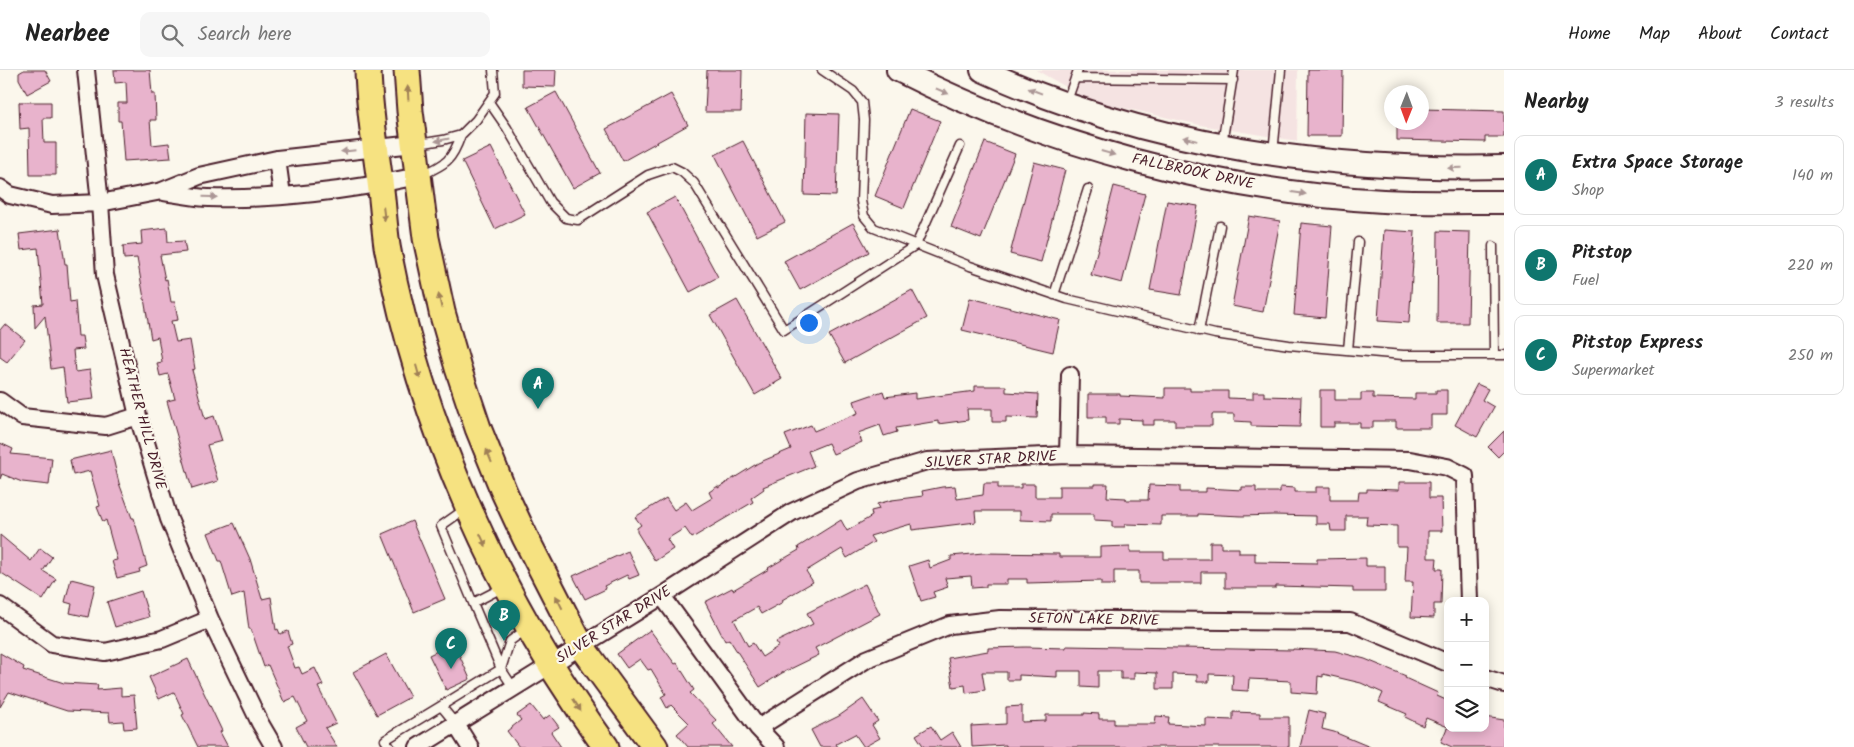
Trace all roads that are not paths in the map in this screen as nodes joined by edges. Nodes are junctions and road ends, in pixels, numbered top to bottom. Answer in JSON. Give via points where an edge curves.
{"nodes":[{"id":1,"x":86,"y":70,"type":"edge"},
{"id":2,"x":368,"y":70,"type":"edge"},
{"id":3,"x":407,"y":70,"type":"edge"},
{"id":4,"x":493,"y":70,"type":"edge"},
{"id":5,"x":822,"y":70,"type":"edge"},
{"id":6,"x":898,"y":70,"type":"edge"},
{"id":7,"x":982,"y":70,"type":"edge"},
{"id":8,"x":1234,"y":70,"type":"edge"},
{"id":9,"x":1281,"y":70,"type":"edge"},
{"id":10,"x":1076,"y":74,"type":"edge"},
{"id":11,"x":1233,"y":80,"type":"junction"},
{"id":12,"x":489,"y":102,"type":"junction"},
{"id":13,"x":1069,"y":104,"type":"junction"},
{"id":14,"x":461,"y":135,"type":"junction"},
{"id":15,"x":1061,"y":138,"type":"junction"},
{"id":16,"x":414,"y":144,"type":"junction"},
{"id":17,"x":960,"y":146,"type":"dead end"},
{"id":18,"x":1222,"y":146,"type":"junction"},
{"id":19,"x":375,"y":148,"type":"junction"},
{"id":20,"x":1273,"y":154,"type":"junction"},
{"id":21,"x":277,"y":159,"type":"junction"},
{"id":22,"x":1504,"y":167,"type":"edge"},
{"id":23,"x":418,"y":176,"type":"junction"},
{"id":24,"x":1216,"y":179,"type":"junction"},
{"id":25,"x":380,"y":184,"type":"junction"},
{"id":26,"x":0,"y":188,"type":"edge"},
{"id":27,"x":1267,"y":188,"type":"junction"},
{"id":28,"x":1088,"y":189,"type":"dead end"},
{"id":29,"x":162,"y":192,"type":"junction"},
{"id":30,"x":282,"y":195,"type":"junction"},
{"id":31,"x":1504,"y":202,"type":"edge"},
{"id":32,"x":100,"y":203,"type":"junction"},
{"id":33,"x":1220,"y":226,"type":"dead end"},
{"id":34,"x":1358,"y":242,"type":"dead end"},
{"id":35,"x":916,"y":245,"type":"junction"},
{"id":36,"x":1493,"y":246,"type":"dead end"},
{"id":37,"x":1054,"y":295,"type":"junction"},
{"id":38,"x":1199,"y":331,"type":"junction"},
{"id":39,"x":1348,"y":350,"type":"junction"},
{"id":40,"x":1494,"y":355,"type":"junction"},
{"id":41,"x":1504,"y":355,"type":"edge"},
{"id":42,"x":1070,"y":375,"type":"dead end"},
{"id":43,"x":0,"y":401,"type":"edge"},
{"id":44,"x":138,"y":416,"type":"junction"},
{"id":45,"x":1068,"y":455,"type":"junction"},
{"id":46,"x":467,"y":507,"type":"junction"},
{"id":47,"x":506,"y":586,"type":"junction"},
{"id":48,"x":662,"y":596,"type":"junction"},
{"id":49,"x":1469,"y":597,"type":"edge"},
{"id":50,"x":473,"y":603,"type":"junction"},
{"id":51,"x":0,"y":606,"type":"edge"},
{"id":52,"x":210,"y":619,"type":"junction"},
{"id":53,"x":529,"y":628,"type":"junction"},
{"id":54,"x":581,"y":646,"type":"junction"},
{"id":55,"x":1444,"y":661,"type":"edge"},
{"id":56,"x":551,"y":664,"type":"junction"},
{"id":57,"x":501,"y":669,"type":"junction"},
{"id":58,"x":1489,"y":679,"type":"edge"},
{"id":59,"x":1504,"y":684,"type":"edge"},
{"id":60,"x":513,"y":687,"type":"junction"},
{"id":61,"x":441,"y":706,"type":"junction"},
{"id":62,"x":455,"y":723,"type":"junction"},
{"id":63,"x":758,"y":728,"type":"junction"},
{"id":64,"x":274,"y":747,"type":"edge"},
{"id":65,"x":390,"y":747,"type":"edge"},
{"id":66,"x":418,"y":747,"type":"edge"},
{"id":67,"x":470,"y":747,"type":"edge"},
{"id":68,"x":606,"y":747,"type":"edge"},
{"id":69,"x":655,"y":747,"type":"edge"},
{"id":70,"x":776,"y":747,"type":"edge"}],
"edges":[{"from":1,"to":32,"type":"street","name":"HEATHER HILL DRIVE"},
{"from":2,"to":19,"type":"main road"},
{"from":16,"to":3,"type":"main road","one_way":true},
{"from":4,"to":12,"type":"lane","via":[[495,93]]},
{"from":5,"to":35,"type":"lane","via":[[853,91],[862,102],[861,201],[864,216],[874,228]]},
{"from":6,"to":15,"type":"street","name":"FALLBROOK DRIVE","one_way":true,"via":[[981,108]]},
{"from":13,"to":7,"type":"street","name":"FALLBROOK DRIVE","one_way":true},
{"from":8,"to":11,"type":"lane"},
{"from":9,"to":20,"type":"lane"},
{"from":10,"to":11,"type":"lane"},
{"from":10,"to":13,"type":"lane"},
{"from":11,"to":18,"type":"lane"},
{"from":12,"to":14,"type":"lane"},
{"from":12,"to":35,"type":"lane","via":[[550,202],[566,218],[578,220],[648,175],[672,167],[682,172],[694,183],[784,330]]},
{"from":13,"to":15,"type":"street"},
{"from":18,"to":13,"type":"street","name":"FALLBROOK DRIVE","one_way":true,"via":[[1189,140]]},
{"from":14,"to":16,"type":"lane","one_way":true},
{"from":14,"to":23,"type":"lane","via":[[455,152],[443,165]]},
{"from":15,"to":24,"type":"street","name":"FALLBROOK DRIVE","one_way":true},
{"from":16,"to":19,"type":"street"},
{"from":16,"to":23,"type":"main road"},
{"from":17,"to":35,"type":"lane"},
{"from":18,"to":20,"type":"street","name":"FALLBROOK DRIVE"},
{"from":18,"to":24,"type":"street"},
{"from":19,"to":21,"type":"street","one_way":true},
{"from":19,"to":25,"type":"main road"},
{"from":22,"to":20,"type":"street","name":"FALLBROOK DRIVE","one_way":true,"via":[[1382,166]]},
{"from":20,"to":27,"type":"street"},
{"from":21,"to":29,"type":"street","via":[[199,176]]},
{"from":21,"to":30,"type":"street"},
{"from":23,"to":25,"type":"street"},
{"from":54,"to":23,"type":"main road","one_way":true,"via":[[525,537],[478,428],[442,312],[426,238]]},
{"from":24,"to":27,"type":"street","name":"FALLBROOK DRIVE"},
{"from":25,"to":30,"type":"street"},
{"from":25,"to":46,"type":"main road","one_way":true,"via":[[387,245],[404,322],[441,442]]},
{"from":26,"to":32,"type":"street","via":[[10,195],[52,205]]},
{"from":27,"to":31,"type":"street","name":"FALLBROOK DRIVE","one_way":true,"via":[[1383,201]]},
{"from":28,"to":37,"type":"lane"},
{"from":29,"to":30,"type":"street","one_way":true,"via":[[208,198]]},
{"from":29,"to":32,"type":"street"},
{"from":32,"to":44,"type":"street","name":"HEATHER HILL DRIVE","via":[[105,275]]},
{"from":33,"to":38,"type":"lane"},
{"from":34,"to":39,"type":"lane"},
{"from":35,"to":37,"type":"lane"},
{"from":36,"to":40,"type":"lane"},
{"from":37,"to":38,"type":"lane"},
{"from":38,"to":39,"type":"lane","via":[[1289,345]]},
{"from":39,"to":40,"type":"lane","via":[[1402,355]]},
{"from":40,"to":41,"type":"lane"},
{"from":42,"to":45,"type":"street"},
{"from":43,"to":44,"type":"street","via":[[22,417],[106,426]]},
{"from":44,"to":52,"type":"street","name":"HEATHER HILL DRIVE","via":[[169,518]]},
{"from":45,"to":48,"type":"street","name":"SILVER STAR DRIVE","via":[[928,461],[858,481],[792,512]]},
{"from":45,"to":49,"type":"street","name":"SILVER STAR DRIVE","via":[[1410,460],[1447,467],[1465,476]]},
{"from":46,"to":47,"type":"main road","one_way":true},
{"from":46,"to":50,"type":"lane","via":[[441,526]]},
{"from":47,"to":50,"type":"lane"},
{"from":47,"to":53,"type":"main road"},
{"from":48,"to":54,"type":"street","name":"SILVER STAR DRIVE"},
{"from":48,"to":63,"type":"street"},
{"from":50,"to":57,"type":"lane"},
{"from":51,"to":52,"type":"street","via":[[52,644],[105,652],[162,639]]},
{"from":52,"to":64,"type":"street","name":"HEATHER HILL DRIVE"},
{"from":53,"to":56,"type":"main road"},
{"from":53,"to":57,"type":"lane","via":[[510,641]]},
{"from":54,"to":56,"type":"street","name":"SILVER STAR DRIVE"},
{"from":54,"to":69,"type":"main road"},
{"from":55,"to":63,"type":"street","name":"SETON LAKE DRIVE","via":[[1350,622],[1000,619],[950,625],[867,659]]},
{"from":56,"to":60,"type":"street","name":"SILVER STAR DRIVE"},
{"from":56,"to":68,"type":"main road","one_way":true},
{"from":57,"to":60,"type":"lane"},
{"from":57,"to":61,"type":"lane"},
{"from":58,"to":59,"type":"street"},
{"from":60,"to":62,"type":"street","name":"SILVER STAR DRIVE"},
{"from":61,"to":62,"type":"lane"},
{"from":61,"to":65,"type":"lane","via":[[385,740]]},
{"from":62,"to":66,"type":"street","name":"SILVER STAR DRIVE"},
{"from":62,"to":67,"type":"street"},
{"from":63,"to":70,"type":"street"}]}
